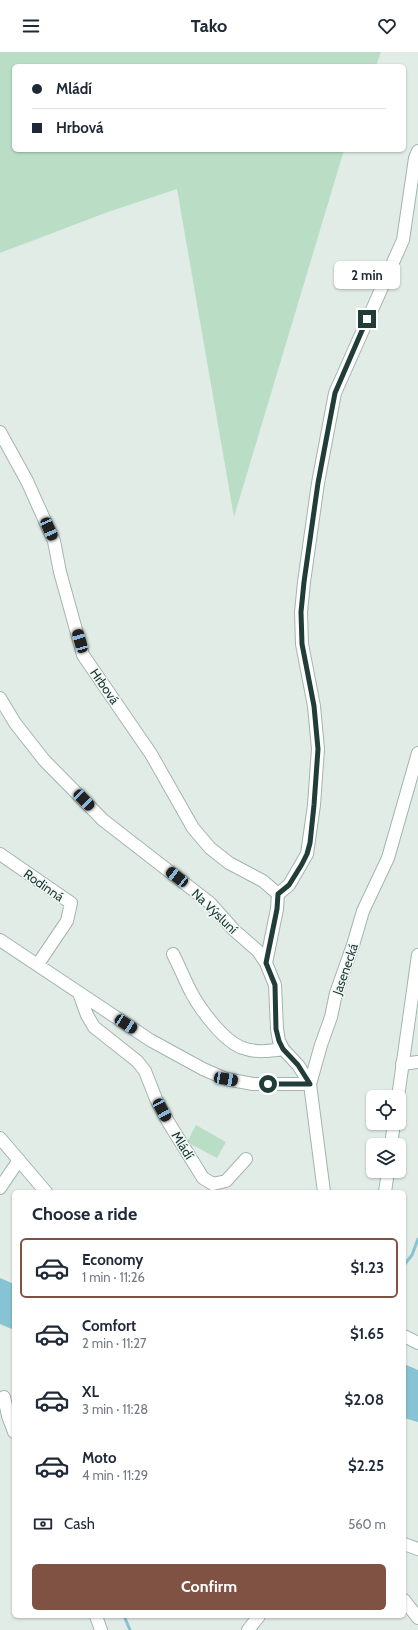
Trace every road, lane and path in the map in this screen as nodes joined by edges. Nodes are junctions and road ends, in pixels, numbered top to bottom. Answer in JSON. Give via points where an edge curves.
{"nodes":[{"id":1,"x":418,"y":151,"type":"edge"},
{"id":2,"x":0,"y":432,"type":"edge"},
{"id":3,"x":0,"y":698,"type":"edge"},
{"id":4,"x":418,"y":752,"type":"edge"},
{"id":5,"x":0,"y":854,"type":"edge"},
{"id":6,"x":278,"y":894,"type":"junction"},
{"id":7,"x":0,"y":940,"type":"edge"},
{"id":8,"x":173,"y":954,"type":"dead end"},
{"id":9,"x":418,"y":955,"type":"edge"},
{"id":10,"x":266,"y":963,"type":"junction"},
{"id":11,"x":38,"y":964,"type":"junction"},
{"id":12,"x":79,"y":992,"type":"junction"},
{"id":13,"x":283,"y":1049,"type":"junction"},
{"id":14,"x":418,"y":1062,"type":"edge"},
{"id":15,"x":402,"y":1064,"type":"junction"},
{"id":16,"x":310,"y":1084,"type":"junction"},
{"id":17,"x":399,"y":1090,"type":"edge"},
{"id":18,"x":0,"y":1138,"type":"edge"},
{"id":19,"x":19,"y":1160,"type":"junction"},
{"id":20,"x":246,"y":1160,"type":"dead end"},
{"id":21,"x":387,"y":1178,"type":"edge"},
{"id":22,"x":0,"y":1188,"type":"edge"},
{"id":23,"x":44,"y":1190,"type":"edge"},
{"id":24,"x":324,"y":1190,"type":"edge"},
{"id":25,"x":384,"y":1190,"type":"edge"},
{"id":26,"x":406,"y":1337,"type":"edge"},
{"id":27,"x":418,"y":1343,"type":"edge"},
{"id":28,"x":6,"y":1398,"type":"edge"},
{"id":29,"x":12,"y":1427,"type":"edge"},
{"id":30,"x":406,"y":1545,"type":"edge"},
{"id":31,"x":418,"y":1549,"type":"edge"},
{"id":32,"x":406,"y":1603,"type":"edge"},
{"id":33,"x":97,"y":1618,"type":"edge"},
{"id":34,"x":257,"y":1618,"type":"edge"},
{"id":35,"x":418,"y":1618,"type":"edge"},
{"id":36,"x":101,"y":1630,"type":"edge"},
{"id":37,"x":248,"y":1630,"type":"edge"}],
"edges":[{"from":1,"to":6,"type":"street","via":[[403,240],[335,393],[318,483],[301,612],[302,644],[314,706],[318,749],[314,805],[307,854],[289,885]]},
{"from":2,"to":6,"type":"street","name":"Hrbová","via":[[27,481],[54,541],[83,655],[151,754],[193,828],[210,848],[229,863],[263,881]]},
{"from":3,"to":10,"type":"street","name":"Na Výsluní","via":[[15,723],[44,760],[103,820],[210,903],[234,930],[258,951]]},
{"from":4,"to":16,"type":"street","name":"Jasenecká","via":[[388,858],[363,911],[336,992]]},
{"from":5,"to":11,"type":"street","name":"Rodinná","via":[[71,903],[68,921]]},
{"from":6,"to":10,"type":"street"},
{"from":7,"to":11,"type":"street"},
{"from":8,"to":13,"type":"street","via":[[191,991],[215,1026],[229,1039],[243,1048],[263,1051]]},
{"from":9,"to":15,"type":"street"},
{"from":10,"to":13,"type":"street","name":"Na Výsluní","via":[[275,985],[276,1029]]},
{"from":11,"to":12,"type":"street"},
{"from":12,"to":16,"type":"street","via":[[150,1040],[226,1079],[253,1084]]},
{"from":12,"to":20,"type":"street","name":"Mládí","via":[[87,1016],[94,1026],[137,1061],[145,1071],[167,1120],[204,1178],[213,1184],[226,1181]]},
{"from":13,"to":16,"type":"street","name":"Na Výsluní","via":[[298,1065]]},
{"from":14,"to":15,"type":"street"},
{"from":15,"to":17,"type":"street"},
{"from":16,"to":24,"type":"street","name":"Jasenecká"},
{"from":18,"to":19,"type":"street"},
{"from":19,"to":22,"type":"street"},
{"from":19,"to":23,"type":"street"},
{"from":21,"to":25,"type":"street"},
{"from":26,"to":27,"type":"street"},
{"from":28,"to":29,"type":"street"},
{"from":30,"to":31,"type":"street"},
{"from":32,"to":35,"type":"street"},
{"from":33,"to":36,"type":"street"},
{"from":34,"to":37,"type":"street"}]}
